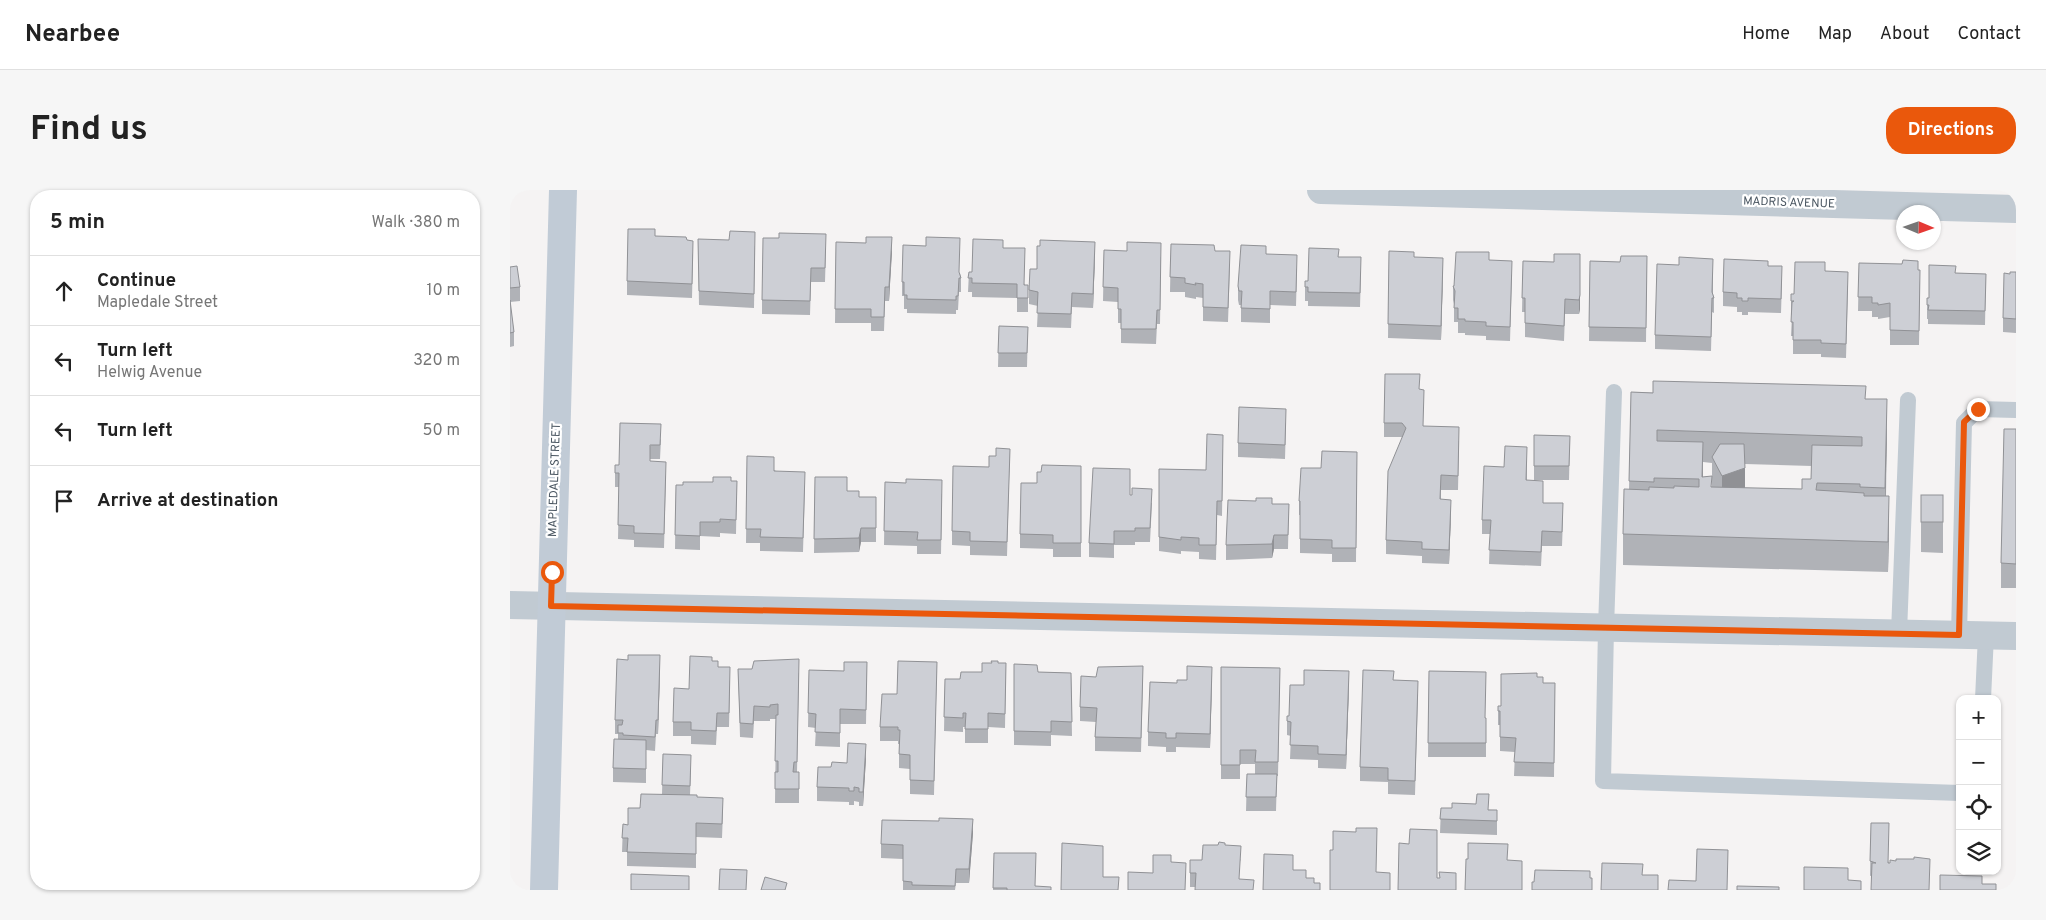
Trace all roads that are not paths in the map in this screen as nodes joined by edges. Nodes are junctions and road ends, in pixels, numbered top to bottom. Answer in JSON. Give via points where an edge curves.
{"nodes":[{"id":1,"x":563,"y":190,"type":"edge"},
{"id":2,"x":1322,"y":190,"type":"edge"},
{"id":3,"x":2016,"y":209,"type":"edge"},
{"id":4,"x":1614,"y":392,"type":"dead end"},
{"id":5,"x":1908,"y":400,"type":"dead end"},
{"id":6,"x":2016,"y":410,"type":"edge"},
{"id":7,"x":510,"y":605,"type":"edge"},
{"id":8,"x":551,"y":606,"type":"junction"},
{"id":9,"x":1606,"y":628,"type":"junction"},
{"id":10,"x":1899,"y":634,"type":"junction"},
{"id":11,"x":1959,"y":635,"type":"junction"},
{"id":12,"x":1986,"y":635,"type":"junction"},
{"id":13,"x":2016,"y":636,"type":"edge"},
{"id":14,"x":1983,"y":695,"type":"edge"},
{"id":15,"x":1956,"y":793,"type":"edge"},
{"id":16,"x":544,"y":890,"type":"edge"}],
"edges":[{"from":1,"to":8,"type":"street","name":"MAPLEDALE STREET"},
{"from":2,"to":3,"type":"street","name":"MADRIS AVENUE"},
{"from":4,"to":9,"type":"lane"},
{"from":5,"to":10,"type":"lane"},
{"from":6,"to":11,"type":"lane","via":[[1978,409],[1964,422]]},
{"from":7,"to":8,"type":"street"},
{"from":8,"to":9,"type":"street"},
{"from":8,"to":16,"type":"street","name":"MAPLEDALE STREET"},
{"from":9,"to":10,"type":"street"},
{"from":9,"to":15,"type":"lane","via":[[1603,781]]},
{"from":10,"to":11,"type":"street"},
{"from":11,"to":12,"type":"street"},
{"from":12,"to":13,"type":"street"},
{"from":12,"to":14,"type":"lane"}]}
